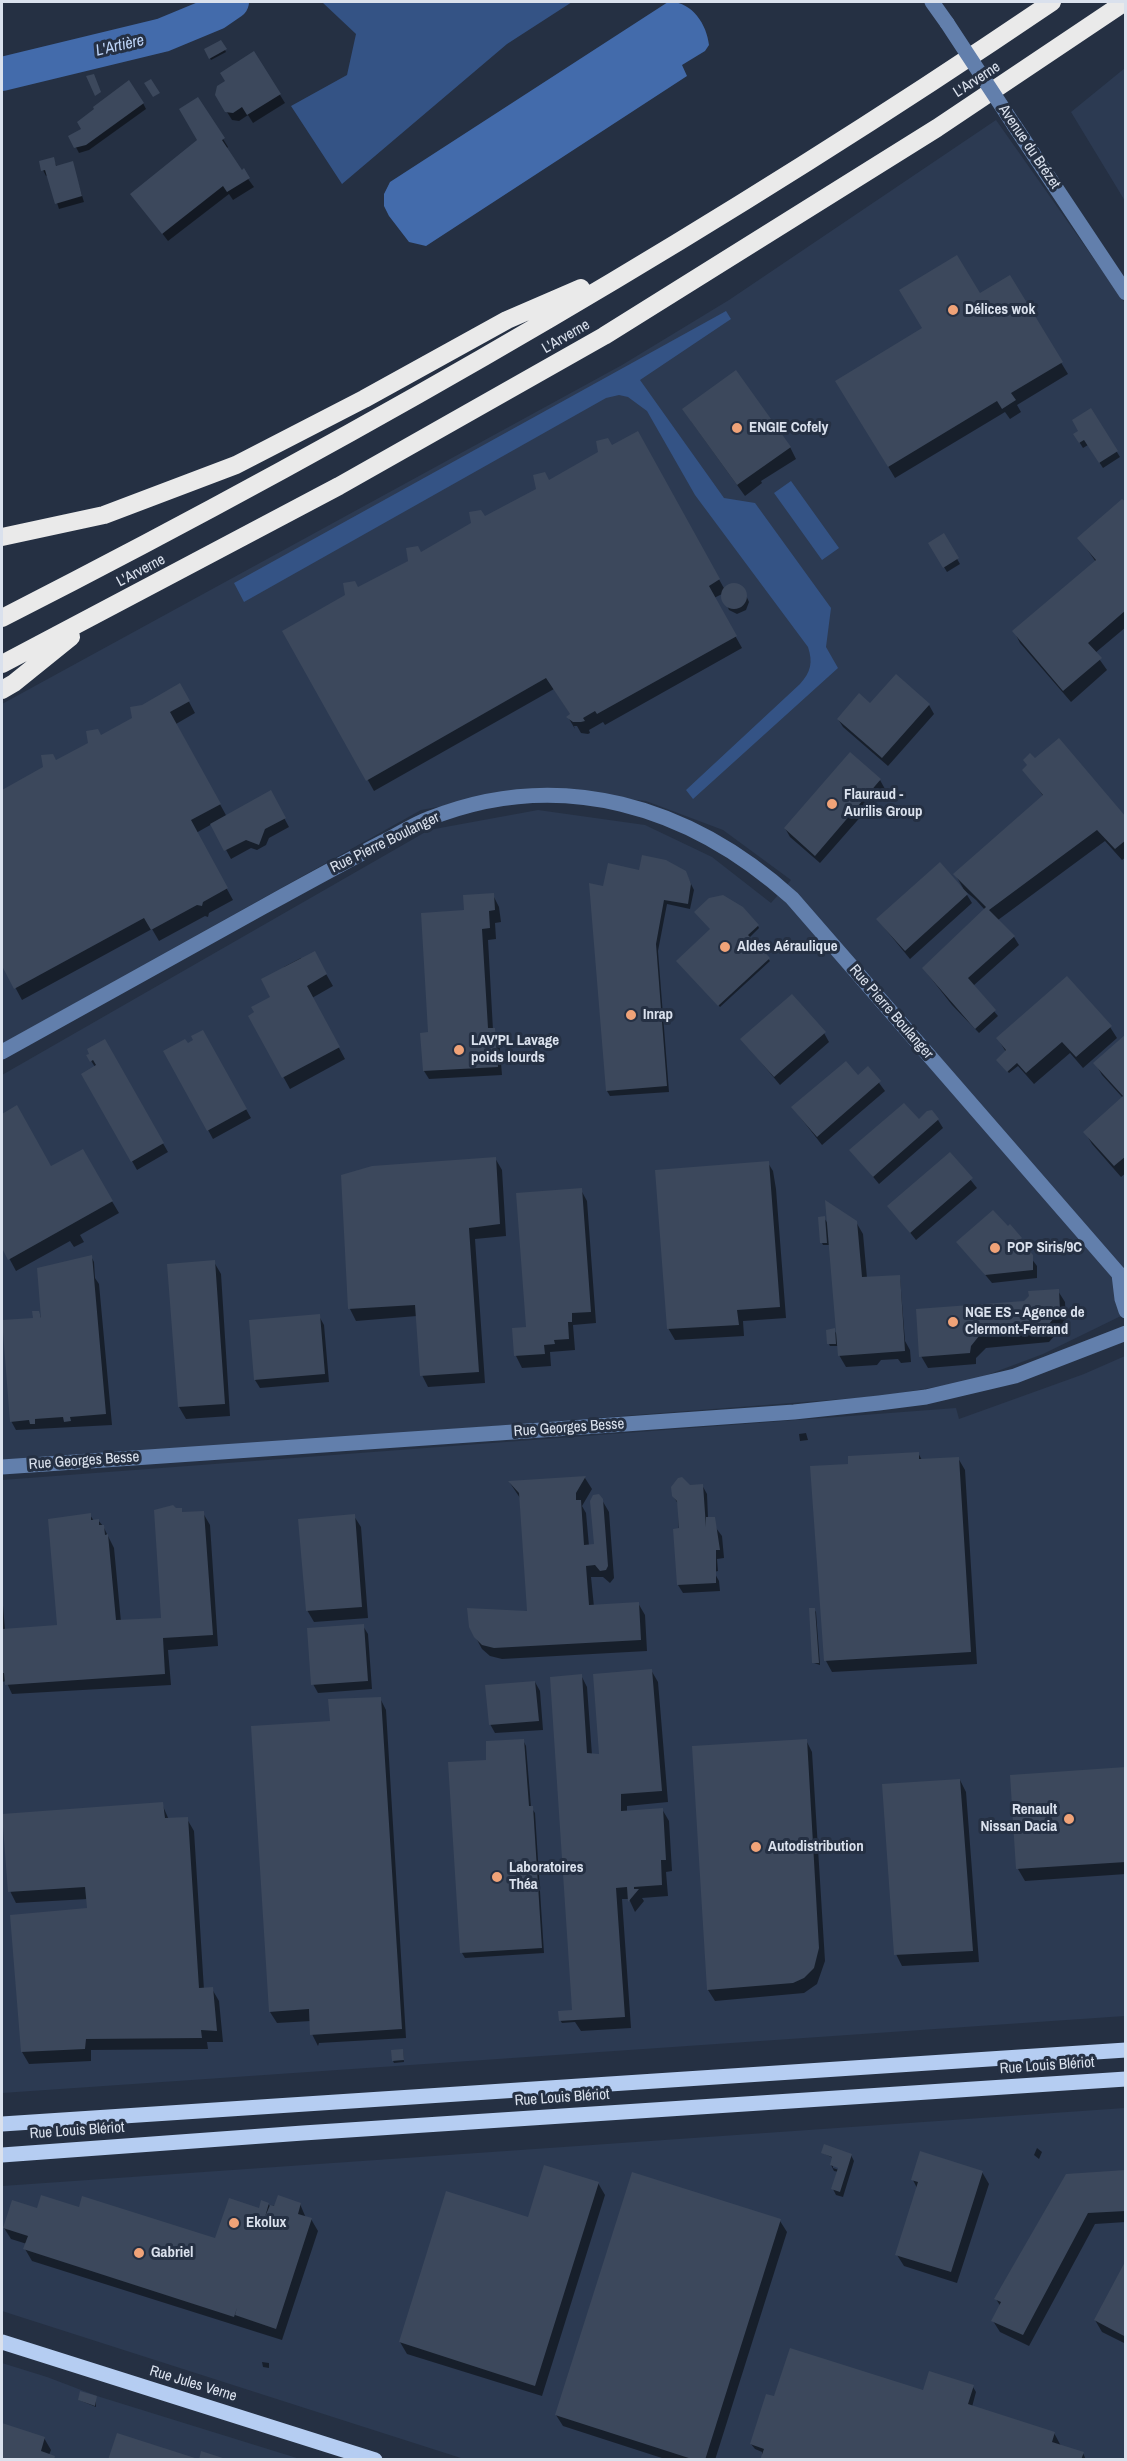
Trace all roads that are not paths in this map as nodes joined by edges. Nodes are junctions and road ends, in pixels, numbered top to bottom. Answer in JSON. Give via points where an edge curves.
{"nodes":[{"id":1,"x":932,"y":2,"type":"edge"},
{"id":2,"x":1052,"y":2,"type":"edge"},
{"id":3,"x":1125,"y":2,"type":"edge"},
{"id":4,"x":655,"y":257,"type":"junction"},
{"id":5,"x":1125,"y":292,"type":"edge"},
{"id":6,"x":2,"y":537,"type":"edge"},
{"id":7,"x":100,"y":613,"type":"junction"},
{"id":8,"x":2,"y":618,"type":"edge"},
{"id":9,"x":2,"y":664,"type":"edge"},
{"id":10,"x":2,"y":690,"type":"edge"},
{"id":11,"x":2,"y":1052,"type":"edge"},
{"id":12,"x":1122,"y":1275,"type":"edge"},
{"id":13,"x":1125,"y":1311,"type":"edge"},
{"id":14,"x":1125,"y":1333,"type":"edge"},
{"id":15,"x":2,"y":1467,"type":"edge"},
{"id":16,"x":1125,"y":2050,"type":"edge"},
{"id":17,"x":1125,"y":2079,"type":"edge"},
{"id":18,"x":2,"y":2124,"type":"edge"},
{"id":19,"x":2,"y":2155,"type":"edge"},
{"id":20,"x":2,"y":2342,"type":"edge"},
{"id":21,"x":375,"y":2460,"type":"edge"}],
"edges":[{"from":1,"to":5,"type":"street","name":"Avenue du Brézet","bridge":true},
{"from":2,"to":4,"type":"highway","name":"L'Arverne"},
{"from":3,"to":7,"type":"highway","name":"L'Arverne","via":[[937,128],[604,336],[339,486]]},
{"from":4,"to":6,"type":"highway","via":[[507,320],[236,465],[104,515]]},
{"from":4,"to":8,"type":"highway","name":"L'Arverne","via":[[350,433]]},
{"from":7,"to":9,"type":"highway","name":"L'Arverne"},
{"from":7,"to":10,"type":"highway"},
{"from":11,"to":12,"type":"street","name":"Rue Pierre Boulanger","via":[[427,819],[485,803],[536,795],[613,801],[651,812],[718,843],[762,871],[792,898]]},
{"from":12,"to":13,"type":"street","name":"Rue Pierre Boulanger"},
{"from":14,"to":15,"type":"street","name":"Rue Georges Besse","via":[[1015,1376],[926,1397],[879,1403]]},
{"from":16,"to":18,"type":"main road","name":"Rue Louis Blériot"},
{"from":17,"to":19,"type":"main road","name":"Rue Louis Blériot"},
{"from":20,"to":21,"type":"main road","name":"Rue Jules Verne"}]}
